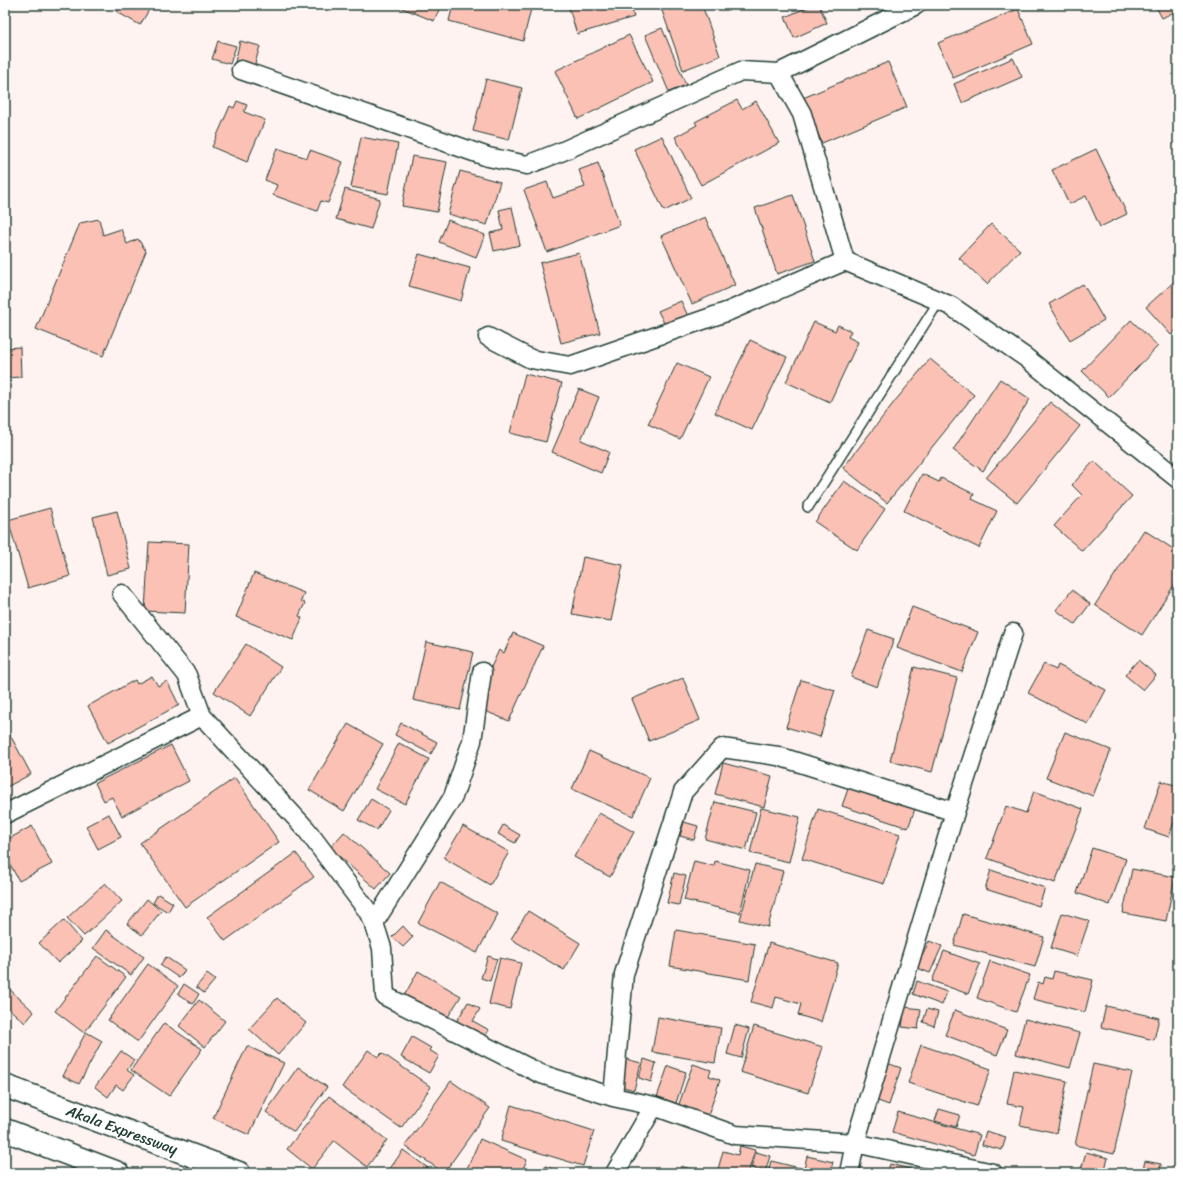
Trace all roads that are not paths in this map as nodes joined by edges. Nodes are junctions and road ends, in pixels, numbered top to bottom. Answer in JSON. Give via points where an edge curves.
{"nodes":[{"id":1,"x":916,"y":5,"type":"edge"},
{"id":2,"x":241,"y":70,"type":"dead end"},
{"id":3,"x":779,"y":73,"type":"junction"},
{"id":4,"x":845,"y":261,"type":"junction"},
{"id":5,"x":939,"y":301,"type":"junction"},
{"id":6,"x":488,"y":337,"type":"dead end"},
{"id":7,"x":1178,"y":479,"type":"edge"},
{"id":8,"x":808,"y":507,"type":"dead end"},
{"id":9,"x":122,"y":594,"type":"dead end"},
{"id":10,"x":1013,"y":633,"type":"dead end"},
{"id":11,"x":482,"y":672,"type":"dead end"},
{"id":12,"x":202,"y":716,"type":"junction"},
{"id":13,"x":955,"y":812,"type":"junction"},
{"id":14,"x":5,"y":814,"type":"edge"},
{"id":15,"x":374,"y":923,"type":"junction"},
{"id":16,"x":5,"y":1086,"type":"edge"},
{"id":17,"x":613,"y":1097,"type":"junction"},
{"id":18,"x":654,"y":1106,"type":"junction"},
{"id":19,"x":5,"y":1130,"type":"edge"},
{"id":20,"x":855,"y":1143,"type":"junction"},
{"id":21,"x":118,"y":1173,"type":"edge"},
{"id":22,"x":239,"y":1173,"type":"edge"},
{"id":23,"x":615,"y":1173,"type":"edge"},
{"id":24,"x":849,"y":1173,"type":"edge"},
{"id":25,"x":993,"y":1173,"type":"edge"}],
"edges":[{"from":1,"to":3,"type":"street"},
{"from":2,"to":3,"type":"street","via":[[488,157],[527,165],[741,71]]},
{"from":3,"to":4,"type":"street","via":[[802,114]]},
{"from":4,"to":5,"type":"street"},
{"from":4,"to":6,"type":"street","via":[[729,311],[570,366],[531,359]]},
{"from":5,"to":7,"type":"street","via":[[951,306],[1025,357]]},
{"from":5,"to":8,"type":"lane"},
{"from":9,"to":12,"type":"street","via":[[187,675]]},
{"from":10,"to":13,"type":"street"},
{"from":11,"to":15,"type":"street","via":[[472,741],[453,797]]},
{"from":12,"to":14,"type":"street"},
{"from":12,"to":15,"type":"street","via":[[306,829]]},
{"from":13,"to":17,"type":"street","via":[[778,756],[722,748],[683,792],[624,974]]},
{"from":13,"to":20,"type":"street"},
{"from":15,"to":17,"type":"street","via":[[382,948],[385,996],[541,1074]]},
{"from":16,"to":22,"type":"main road","name":"Akala Expressway"},
{"from":17,"to":18,"type":"street"},
{"from":18,"to":20,"type":"street","via":[[735,1135]]},
{"from":18,"to":23,"type":"street"},
{"from":19,"to":21,"type":"main road"},
{"from":20,"to":24,"type":"street"},
{"from":20,"to":25,"type":"street"}]}
